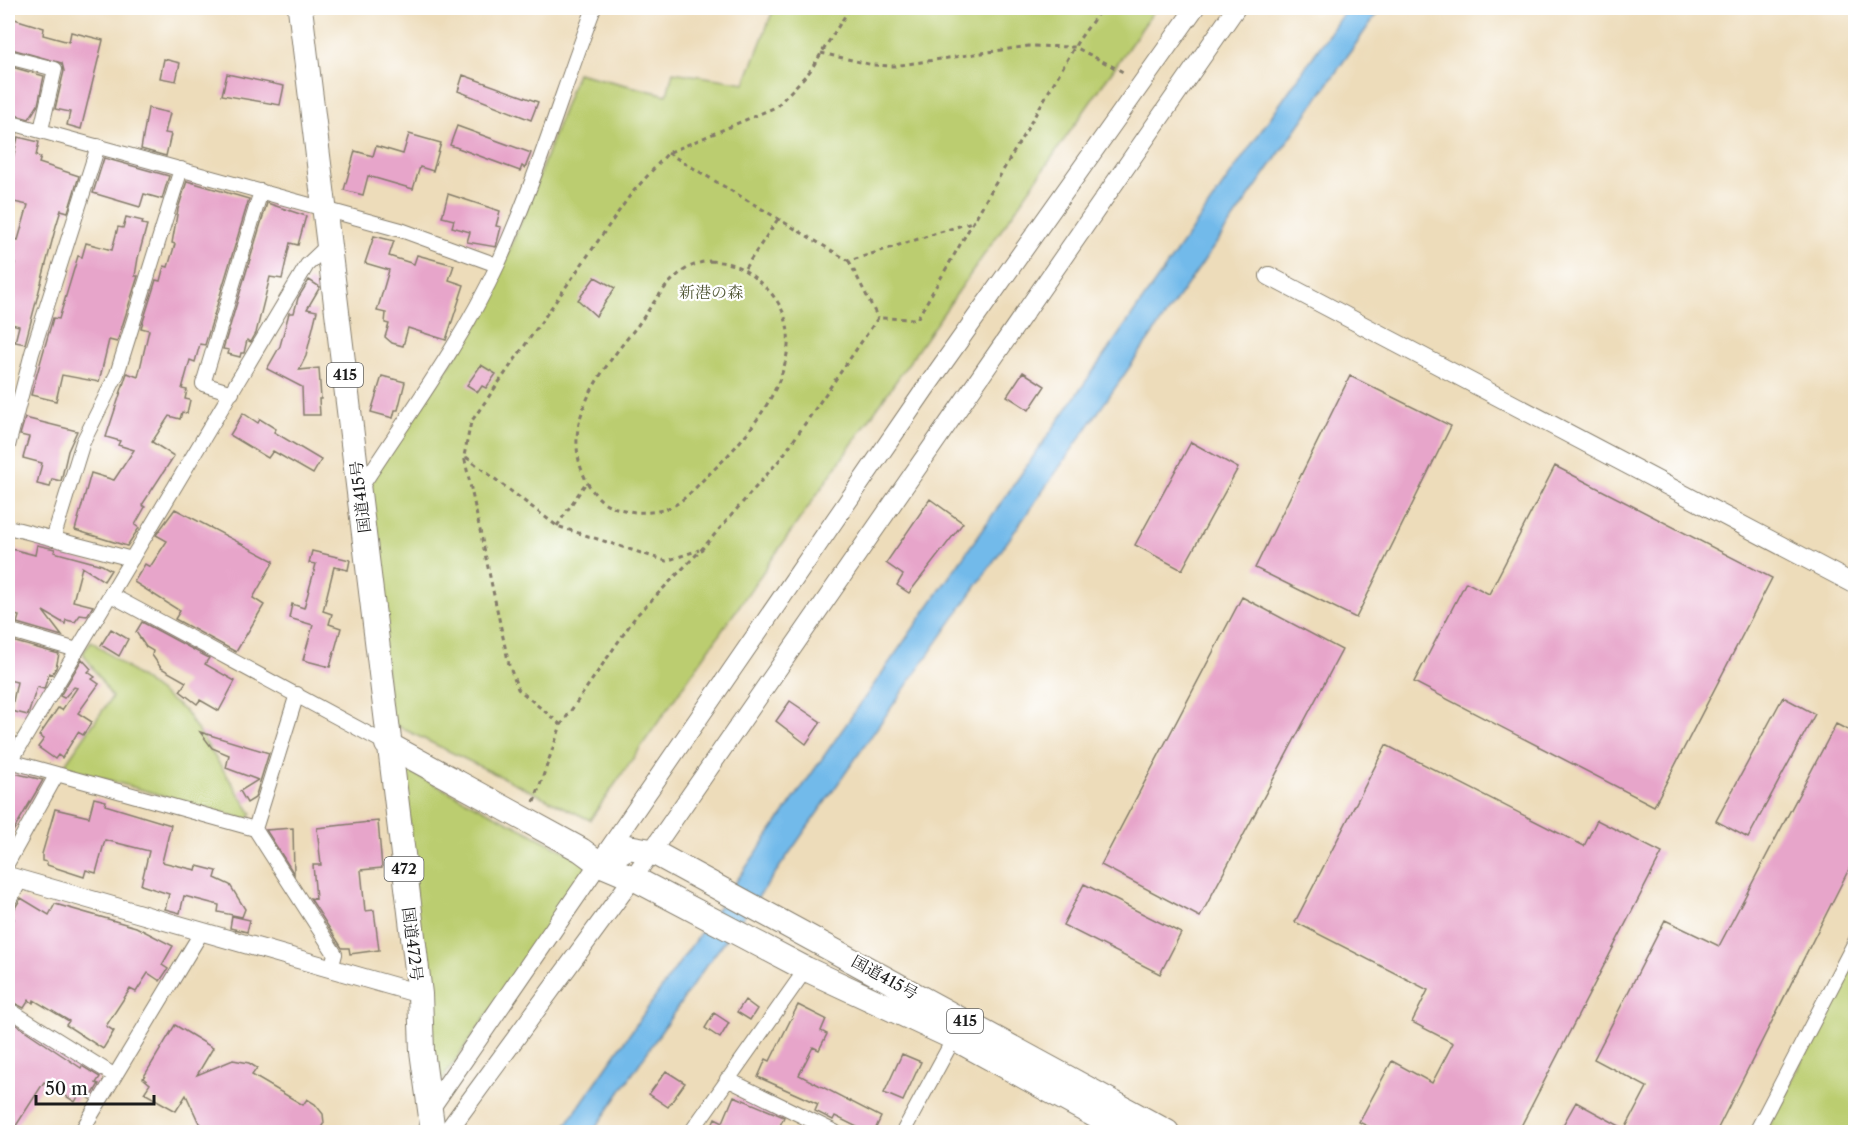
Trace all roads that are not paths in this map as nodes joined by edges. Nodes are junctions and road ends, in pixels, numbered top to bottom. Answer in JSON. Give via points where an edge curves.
{"nodes":[{"id":1,"x":300,"y":8,"type":"edge"},
{"id":2,"x":594,"y":8,"type":"edge"},
{"id":3,"x":1195,"y":8,"type":"edge"},
{"id":4,"x":1236,"y":8,"type":"edge"},
{"id":5,"x":8,"y":57,"type":"edge"},
{"id":6,"x":10,"y":123,"type":"edge"},
{"id":7,"x":41,"y":130,"type":"junction"},
{"id":8,"x":8,"y":141,"type":"edge"},
{"id":9,"x":98,"y":146,"type":"junction"},
{"id":10,"x":181,"y":169,"type":"junction"},
{"id":11,"x":261,"y":192,"type":"junction"},
{"id":12,"x":323,"y":208,"type":"junction"},
{"id":13,"x":328,"y":245,"type":"junction"},
{"id":14,"x":497,"y":266,"type":"junction"},
{"id":15,"x":1269,"y":276,"type":"dead end"},
{"id":16,"x":232,"y":393,"type":"junction"},
{"id":17,"x":8,"y":446,"type":"edge"},
{"id":18,"x":360,"y":489,"type":"junction"},
{"id":19,"x":8,"y":527,"type":"edge"},
{"id":20,"x":53,"y":539,"type":"junction"},
{"id":21,"x":132,"y":560,"type":"junction"},
{"id":22,"x":1856,"y":585,"type":"edge"},
{"id":23,"x":111,"y":595,"type":"junction"},
{"id":24,"x":8,"y":630,"type":"edge"},
{"id":25,"x":76,"y":650,"type":"junction"},
{"id":26,"x":297,"y":694,"type":"junction"},
{"id":27,"x":387,"y":744,"type":"junction"},
{"id":28,"x":9,"y":764,"type":"edge"},
{"id":29,"x":57,"y":774,"type":"junction"},
{"id":30,"x":255,"y":830,"type":"junction"},
{"id":31,"x":651,"y":850,"type":"junction"},
{"id":32,"x":8,"y":862,"type":"edge"},
{"id":33,"x":600,"y":864,"type":"junction"},
{"id":34,"x":14,"y":878,"type":"edge"},
{"id":35,"x":633,"y":878,"type":"junction"},
{"id":36,"x":8,"y":902,"type":"edge"},
{"id":37,"x":201,"y":933,"type":"junction"},
{"id":38,"x":1856,"y":940,"type":"edge"},
{"id":39,"x":331,"y":969,"type":"junction"},
{"id":40,"x":806,"y":969,"type":"junction"},
{"id":41,"x":420,"y":994,"type":"junction"},
{"id":42,"x":8,"y":1009,"type":"edge"},
{"id":43,"x":954,"y":1038,"type":"junction"},
{"id":44,"x":115,"y":1076,"type":"junction"},
{"id":45,"x":727,"y":1079,"type":"junction"},
{"id":46,"x":430,"y":1109,"type":"junction"},
{"id":47,"x":81,"y":1132,"type":"edge"},
{"id":48,"x":412,"y":1132,"type":"edge"},
{"id":49,"x":433,"y":1132,"type":"edge"},
{"id":50,"x":447,"y":1132,"type":"edge"},
{"id":51,"x":691,"y":1132,"type":"edge"},
{"id":52,"x":835,"y":1132,"type":"edge"},
{"id":53,"x":903,"y":1132,"type":"edge"},
{"id":54,"x":1123,"y":1132,"type":"edge"},
{"id":55,"x":1167,"y":1132,"type":"edge"},
{"id":56,"x":1756,"y":1132,"type":"edge"}],
"edges":[{"from":1,"to":12,"type":"highway","name":"国道415号","number":"415"},
{"from":2,"to":14,"type":"street"},
{"from":3,"to":33,"type":"street","via":[[925,389]]},
{"from":4,"to":31,"type":"street"},
{"from":5,"to":7,"type":"street","via":[[55,69]]},
{"from":6,"to":7,"type":"street"},
{"from":6,"to":8,"type":"street"},
{"from":7,"to":9,"type":"street"},
{"from":9,"to":10,"type":"street"},
{"from":9,"to":17,"type":"street","via":[[32,353]]},
{"from":10,"to":11,"type":"street"},
{"from":10,"to":20,"type":"street","via":[[117,374],[83,442]]},
{"from":11,"to":12,"type":"street"},
{"from":11,"to":16,"type":"street","via":[[203,384]]},
{"from":12,"to":13,"type":"highway","name":"国道415号","number":"415"},
{"from":12,"to":14,"type":"street","via":[[401,230]]},
{"from":13,"to":16,"type":"street","via":[[307,265]]},
{"from":13,"to":18,"type":"highway","name":"国道415号","number":"415"},
{"from":14,"to":18,"type":"street","via":[[470,319]]},
{"from":15,"to":22,"type":"street"},
{"from":16,"to":21,"type":"street"},
{"from":18,"to":27,"type":"highway","name":"国道415号","number":"415"},
{"from":19,"to":20,"type":"street"},
{"from":20,"to":21,"type":"street"},
{"from":21,"to":23,"type":"street"},
{"from":23,"to":25,"type":"street"},
{"from":23,"to":26,"type":"street"},
{"from":24,"to":25,"type":"street"},
{"from":25,"to":28,"type":"street"},
{"from":26,"to":27,"type":"street"},
{"from":26,"to":30,"type":"street"},
{"from":27,"to":33,"type":"highway","name":"国道415号","number":"415"},
{"from":27,"to":41,"type":"highway","name":"国道472号","number":"472"},
{"from":28,"to":29,"type":"street"},
{"from":29,"to":30,"type":"street"},
{"from":29,"to":32,"type":"street"},
{"from":30,"to":39,"type":"street","via":[[335,954]]},
{"from":31,"to":33,"type":"highway","name":"国道415号","number":"415","via":[[628,847]]},
{"from":31,"to":35,"type":"street"},
{"from":31,"to":55,"type":"highway","name":"国道415号","number":"415"},
{"from":33,"to":35,"type":"highway","name":"国道415号","number":"415"},
{"from":33,"to":46,"type":"street"},
{"from":34,"to":36,"type":"street"},
{"from":34,"to":37,"type":"street"},
{"from":35,"to":40,"type":"highway","name":"国道415号","number":"415"},
{"from":35,"to":50,"type":"street"},
{"from":37,"to":39,"type":"street"},
{"from":37,"to":44,"type":"street"},
{"from":38,"to":56,"type":"street"},
{"from":39,"to":41,"type":"street"},
{"from":40,"to":43,"type":"highway","name":"国道415号","number":"415"},
{"from":40,"to":45,"type":"street"},
{"from":41,"to":46,"type":"highway","name":"国道472号","number":"472"},
{"from":42,"to":44,"type":"street"},
{"from":43,"to":53,"type":"street"},
{"from":43,"to":54,"type":"highway","name":"国道415号","number":"415"},
{"from":44,"to":47,"type":"street"},
{"from":45,"to":51,"type":"street"},
{"from":45,"to":52,"type":"street"},
{"from":46,"to":48,"type":"highway"},
{"from":46,"to":49,"type":"highway","name":"国道472号","number":"472"}]}
